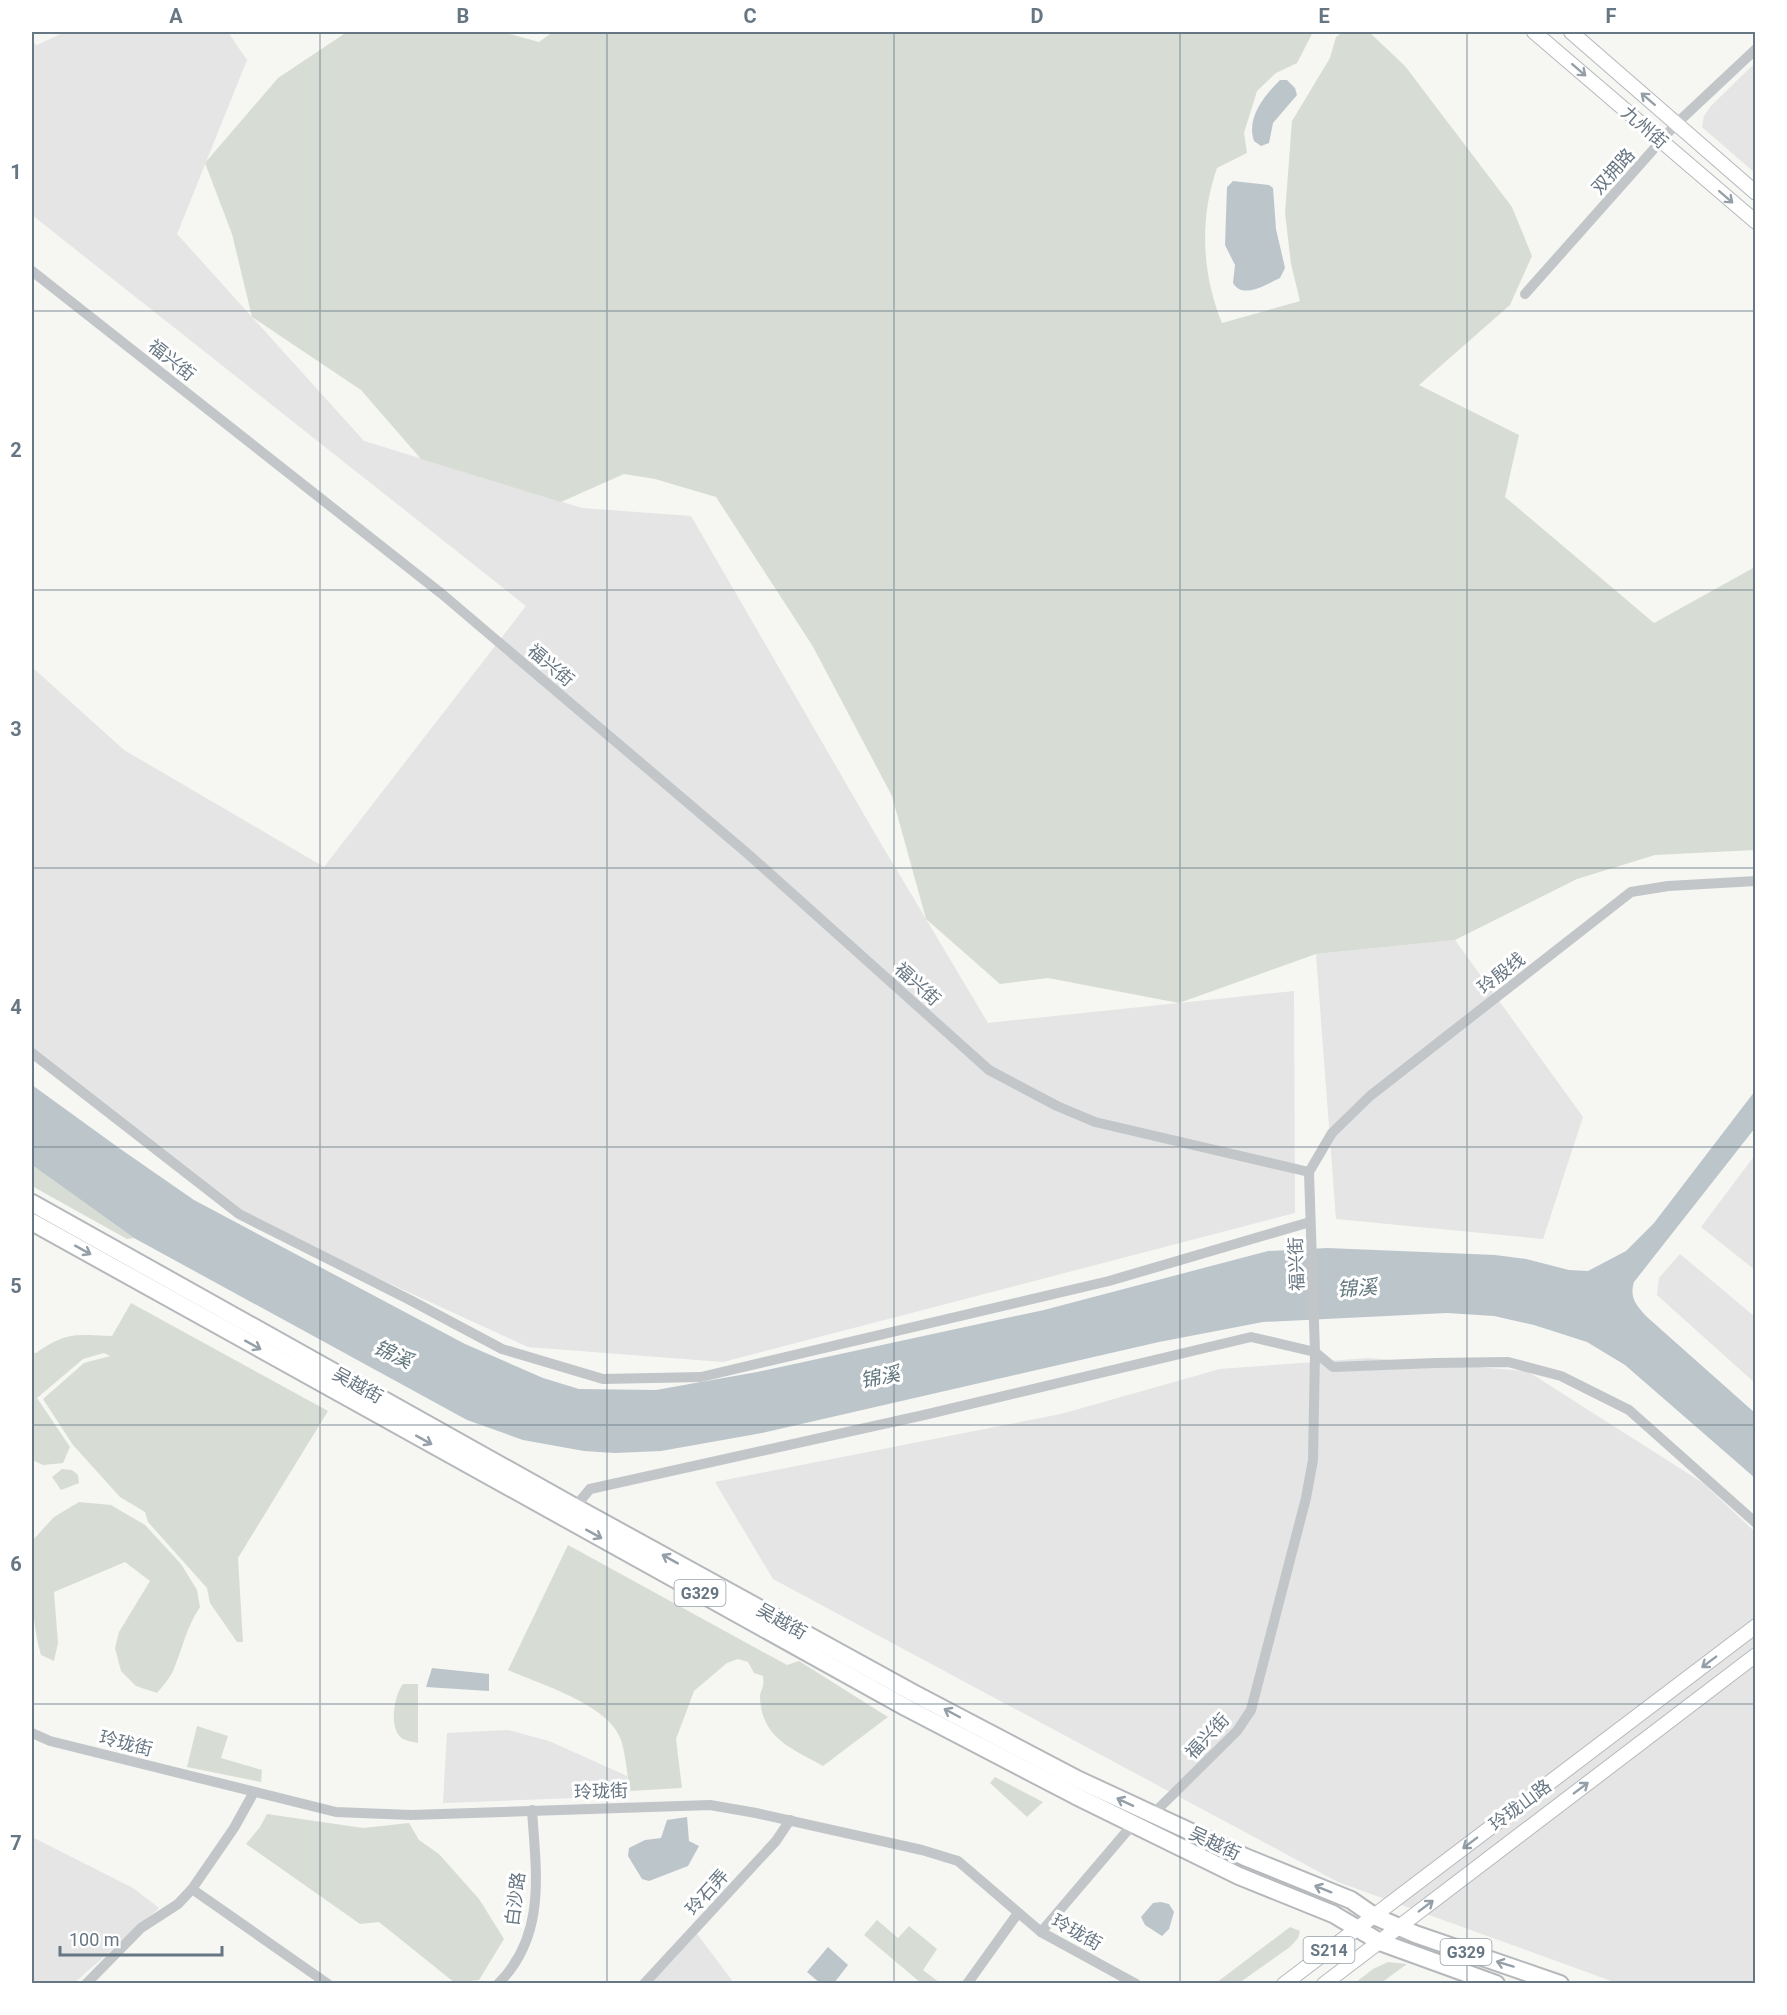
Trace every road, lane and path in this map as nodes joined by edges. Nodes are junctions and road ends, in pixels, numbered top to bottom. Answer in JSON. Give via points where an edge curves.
{"nodes":[{"id":1,"x":1534,"y":32,"type":"edge"},
{"id":2,"x":1570,"y":32,"type":"edge"},
{"id":3,"x":1755,"y":49,"type":"edge"},
{"id":4,"x":1676,"y":124,"type":"junction"},
{"id":5,"x":1662,"y":141,"type":"junction"},
{"id":6,"x":1755,"y":193,"type":"edge"},
{"id":7,"x":1755,"y":222,"type":"edge"},
{"id":8,"x":32,"y":271,"type":"edge"},
{"id":9,"x":1525,"y":294,"type":"dead end"},
{"id":10,"x":1755,"y":881,"type":"edge"},
{"id":11,"x":32,"y":1053,"type":"edge"},
{"id":12,"x":1310,"y":1172,"type":"junction"},
{"id":13,"x":32,"y":1203,"type":"edge"},
{"id":14,"x":32,"y":1222,"type":"edge"},
{"id":15,"x":1310,"y":1222,"type":"junction"},
{"id":16,"x":1315,"y":1352,"type":"junction"},
{"id":17,"x":575,"y":1507,"type":"junction"},
{"id":18,"x":1755,"y":1523,"type":"edge"},
{"id":19,"x":1755,"y":1626,"type":"edge"},
{"id":20,"x":1755,"y":1655,"type":"edge"},
{"id":21,"x":32,"y":1733,"type":"edge"},
{"id":22,"x":254,"y":1792,"type":"junction"},
{"id":23,"x":532,"y":1810,"type":"junction"},
{"id":24,"x":1153,"y":1814,"type":"junction"},
{"id":25,"x":790,"y":1820,"type":"junction"},
{"id":26,"x":1133,"y":1824,"type":"junction"},
{"id":27,"x":192,"y":1889,"type":"junction"},
{"id":28,"x":1018,"y":1912,"type":"junction"},
{"id":29,"x":1374,"y":1916,"type":"junction"},
{"id":30,"x":1399,"y":1927,"type":"junction"},
{"id":31,"x":1358,"y":1929,"type":"junction"},
{"id":32,"x":1041,"y":1932,"type":"junction"},
{"id":33,"x":1380,"y":1942,"type":"junction"},
{"id":34,"x":86,"y":1983,"type":"edge"},
{"id":35,"x":328,"y":1983,"type":"edge"},
{"id":36,"x":498,"y":1983,"type":"edge"},
{"id":37,"x":644,"y":1983,"type":"edge"},
{"id":38,"x":967,"y":1983,"type":"edge"},
{"id":39,"x":1137,"y":1983,"type":"edge"},
{"id":40,"x":1284,"y":1983,"type":"edge"},
{"id":41,"x":1324,"y":1983,"type":"edge"},
{"id":42,"x":1496,"y":1983,"type":"edge"},
{"id":43,"x":1560,"y":1983,"type":"edge"}],
"edges":[{"from":1,"to":5,"type":"main road","name":"九州街","one_way":true},
{"from":4,"to":2,"type":"main road","name":"九州街","one_way":true},
{"from":3,"to":4,"type":"street","name":"双拥路"},
{"from":4,"to":5,"type":"street","name":"双拥路"},
{"from":4,"to":6,"type":"main road","name":"九州街"},
{"from":5,"to":7,"type":"main road","name":"九州街","one_way":true},
{"from":5,"to":9,"type":"street","name":"双拥路"},
{"from":8,"to":12,"type":"street","name":"福兴街","via":[[442,594],[748,854],[989,1070],[1095,1122]]},
{"from":10,"to":12,"type":"street","name":"玲殷线","via":[[1631,892],[1371,1096],[1332,1132]]},
{"from":11,"to":15,"type":"street","via":[[239,1214],[502,1349],[603,1379],[701,1377],[1109,1281]]},
{"from":12,"to":15,"type":"street","name":"福兴街"},
{"from":13,"to":17,"type":"highway","name":"吴越街","number":"G329"},
{"from":14,"to":26,"type":"highway","name":"吴越街","number":"G329","one_way":true,"via":[[907,1708]]},
{"from":15,"to":16,"type":"street","name":"福兴街"},
{"from":16,"to":17,"type":"street","via":[[1251,1337],[590,1489]]},
{"from":16,"to":18,"type":"street","via":[[1333,1367],[1508,1362],[1561,1376],[1629,1410]]},
{"from":16,"to":24,"type":"street","name":"福兴街","via":[[1313,1460],[1251,1710],[1237,1731]]},
{"from":24,"to":17,"type":"highway","name":"吴越街","number":"G329","one_way":true,"via":[[915,1694]]},
{"from":19,"to":29,"type":"main road","name":"玲珑山路","one_way":true},
{"from":30,"to":20,"type":"main road","name":"玲珑山路","one_way":true},
{"from":21,"to":22,"type":"street","name":"玲珑街","via":[[50,1741]]},
{"from":22,"to":23,"type":"street","name":"玲珑街","via":[[336,1812],[411,1815]]},
{"from":22,"to":27,"type":"street"},
{"from":23,"to":25,"type":"street","name":"玲珑街","via":[[710,1805]]},
{"from":23,"to":36,"type":"street","name":"白沙路","via":[[537,1886],[533,1915],[526,1943],[512,1970]]},
{"from":29,"to":24,"type":"highway","name":"吴越街","number":"G329","one_way":true,"via":[[1351,1900]]},
{"from":25,"to":28,"type":"street","name":"玲珑街","via":[[958,1861]]},
{"from":25,"to":37,"type":"street","name":"玲石弄","via":[[776,1841]]},
{"from":26,"to":31,"type":"highway","name":"吴越街","number":"G329","via":[[1239,1876],[1333,1914]]},
{"from":26,"to":32,"type":"street"},
{"from":27,"to":34,"type":"street","via":[[178,1904],[141,1928]]},
{"from":27,"to":35,"type":"street"},
{"from":28,"to":32,"type":"street","name":"玲珑街"},
{"from":28,"to":38,"type":"street"},
{"from":29,"to":30,"type":"highway","name":"吴越街","number":"G329"},
{"from":29,"to":31,"type":"main road","name":"玲珑山路","number":"S214"},
{"from":30,"to":33,"type":"main road","name":"玲珑山路"},
{"from":43,"to":30,"type":"highway","name":"吴越街","number":"G329","one_way":true},
{"from":31,"to":33,"type":"highway","name":"吴越街","number":"G329"},
{"from":31,"to":40,"type":"main road","name":"玲珑山路","number":"S214"},
{"from":32,"to":39,"type":"street","name":"玲珑街"},
{"from":33,"to":41,"type":"main road","name":"玲珑山路","number":"S214"},
{"from":33,"to":42,"type":"highway","name":"吴越街","number":"G329"}]}
